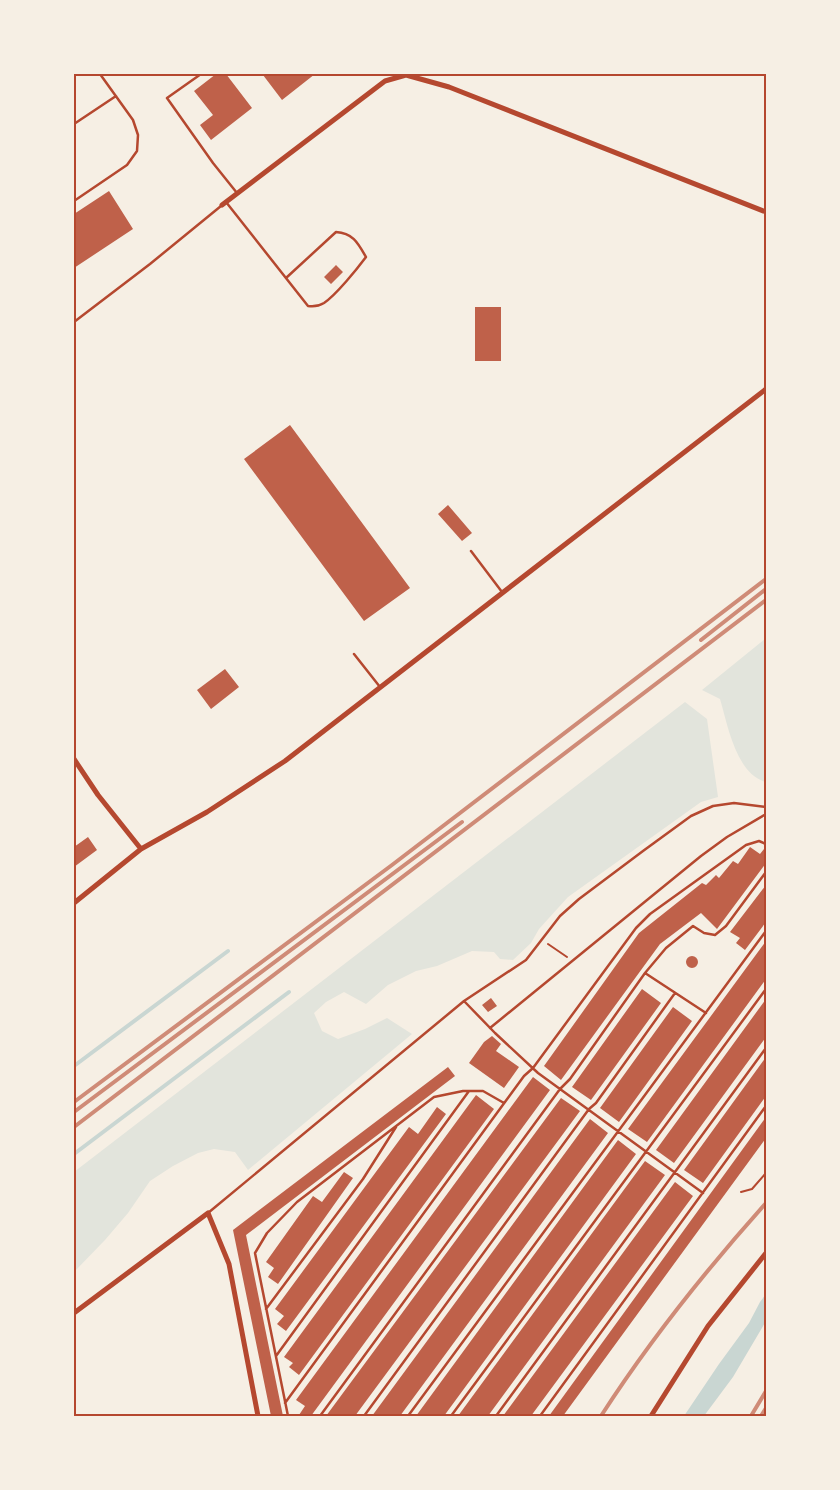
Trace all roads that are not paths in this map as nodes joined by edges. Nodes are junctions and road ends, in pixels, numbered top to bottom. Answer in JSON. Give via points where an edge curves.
{"nodes":[{"id":1,"x":100,"y":74,"type":"edge"},
{"id":2,"x":201,"y":74,"type":"edge"},
{"id":3,"x":406,"y":74,"type":"edge"},
{"id":4,"x":116,"y":96,"type":"junction"},
{"id":5,"x":74,"y":124,"type":"edge"},
{"id":6,"x":237,"y":193,"type":"junction"},
{"id":7,"x":74,"y":201,"type":"edge"},
{"id":8,"x":224,"y":204,"type":"junction"},
{"id":9,"x":766,"y":212,"type":"edge"},
{"id":10,"x":286,"y":278,"type":"junction"},
{"id":11,"x":74,"y":322,"type":"edge"},
{"id":12,"x":766,"y":389,"type":"edge"},
{"id":13,"x":471,"y":551,"type":"dead end"},
{"id":14,"x":502,"y":593,"type":"junction"},
{"id":15,"x":354,"y":654,"type":"dead end"},
{"id":16,"x":380,"y":687,"type":"junction"},
{"id":17,"x":74,"y":758,"type":"edge"},
{"id":18,"x":766,"y":807,"type":"edge"},
{"id":19,"x":766,"y":814,"type":"edge"},
{"id":20,"x":766,"y":844,"type":"edge"},
{"id":21,"x":141,"y":849,"type":"junction"},
{"id":22,"x":766,"y":872,"type":"edge"},
{"id":23,"x":74,"y":903,"type":"edge"},
{"id":24,"x":766,"y":931,"type":"edge"},
{"id":25,"x":645,"y":973,"type":"junction"},
{"id":26,"x":766,"y":989,"type":"edge"},
{"id":27,"x":675,"y":992,"type":"junction"},
{"id":28,"x":464,"y":1001,"type":"junction"},
{"id":29,"x":706,"y":1013,"type":"junction"},
{"id":30,"x":490,"y":1028,"type":"junction"},
{"id":31,"x":766,"y":1048,"type":"edge"},
{"id":32,"x":533,"y":1068,"type":"junction"},
{"id":33,"x":560,"y":1089,"type":"junction"},
{"id":34,"x":469,"y":1091,"type":"junction"},
{"id":35,"x":504,"y":1103,"type":"junction"},
{"id":36,"x":766,"y":1106,"type":"edge"},
{"id":37,"x":589,"y":1109,"type":"junction"},
{"id":38,"x":399,"y":1124,"type":"junction"},
{"id":39,"x":619,"y":1131,"type":"junction"},
{"id":40,"x":647,"y":1152,"type":"junction"},
{"id":41,"x":675,"y":1172,"type":"junction"},
{"id":42,"x":703,"y":1193,"type":"junction"},
{"id":43,"x":208,"y":1213,"type":"junction"},
{"id":44,"x":766,"y":1253,"type":"edge"},
{"id":45,"x":266,"y":1309,"type":"junction"},
{"id":46,"x":74,"y":1313,"type":"edge"},
{"id":47,"x":276,"y":1356,"type":"junction"},
{"id":48,"x":285,"y":1403,"type":"junction"},
{"id":49,"x":258,"y":1416,"type":"edge"},
{"id":50,"x":288,"y":1416,"type":"edge"},
{"id":51,"x":320,"y":1416,"type":"edge"},
{"id":52,"x":364,"y":1416,"type":"edge"},
{"id":53,"x":408,"y":1416,"type":"edge"},
{"id":54,"x":451,"y":1416,"type":"edge"},
{"id":55,"x":496,"y":1416,"type":"edge"},
{"id":56,"x":540,"y":1416,"type":"edge"},
{"id":57,"x":651,"y":1416,"type":"edge"}],
"edges":[{"from":1,"to":4,"type":"lane"},
{"from":2,"to":6,"type":"lane","via":[[167,98]]},
{"from":3,"to":6,"type":"street","via":[[385,81]]},
{"from":3,"to":9,"type":"street","via":[[449,87]]},
{"from":4,"to":5,"type":"lane"},
{"from":4,"to":7,"type":"lane","via":[[134,120],[137,151],[127,165]]},
{"from":6,"to":8,"type":"street"},
{"from":8,"to":10,"type":"lane"},
{"from":8,"to":11,"type":"lane"},
{"from":10,"to":10,"type":"lane","via":[[336,232],[345,232],[354,238],[366,257],[323,304],[314,307],[308,306]]},
{"from":12,"to":14,"type":"street"},
{"from":13,"to":14,"type":"lane"},
{"from":14,"to":16,"type":"street"},
{"from":15,"to":16,"type":"lane"},
{"from":16,"to":21,"type":"street","via":[[286,761],[207,812]]},
{"from":17,"to":21,"type":"street","via":[[98,795]]},
{"from":18,"to":28,"type":"lane","via":[[734,803],[713,806],[691,816],[579,898],[560,916],[526,960]]},
{"from":19,"to":30,"type":"lane","via":[[701,856]]},
{"from":20,"to":32,"type":"lane","via":[[759,841],[746,845],[643,921]]},
{"from":21,"to":23,"type":"street"},
{"from":22,"to":25,"type":"lane","via":[[726,926],[714,935],[694,926],[666,948]]},
{"from":24,"to":29,"type":"lane"},
{"from":25,"to":27,"type":"lane"},
{"from":25,"to":33,"type":"lane"},
{"from":26,"to":40,"type":"lane"},
{"from":27,"to":29,"type":"lane"},
{"from":27,"to":37,"type":"lane"},
{"from":28,"to":30,"type":"lane"},
{"from":28,"to":43,"type":"lane"},
{"from":29,"to":39,"type":"lane"},
{"from":30,"to":32,"type":"lane"},
{"from":31,"to":41,"type":"lane"},
{"from":32,"to":33,"type":"lane"},
{"from":32,"to":35,"type":"lane"},
{"from":33,"to":37,"type":"lane"},
{"from":33,"to":51,"type":"lane"},
{"from":34,"to":35,"type":"lane","via":[[483,1091]]},
{"from":34,"to":38,"type":"lane","via":[[434,1097]]},
{"from":34,"to":47,"type":"lane"},
{"from":35,"to":48,"type":"lane"},
{"from":36,"to":42,"type":"lane"},
{"from":37,"to":39,"type":"lane"},
{"from":37,"to":52,"type":"lane"},
{"from":38,"to":45,"type":"lane"},
{"from":38,"to":45,"type":"lane","via":[[297,1202],[267,1233],[255,1253]]},
{"from":39,"to":40,"type":"lane"},
{"from":39,"to":53,"type":"lane"},
{"from":40,"to":41,"type":"lane"},
{"from":40,"to":54,"type":"lane"},
{"from":41,"to":42,"type":"lane"},
{"from":41,"to":55,"type":"lane"},
{"from":42,"to":56,"type":"lane"},
{"from":43,"to":46,"type":"street"},
{"from":43,"to":49,"type":"street","via":[[229,1264]]},
{"from":44,"to":57,"type":"street","via":[[708,1326]]},
{"from":45,"to":47,"type":"lane"},
{"from":47,"to":48,"type":"lane"},
{"from":48,"to":50,"type":"lane"}]}
